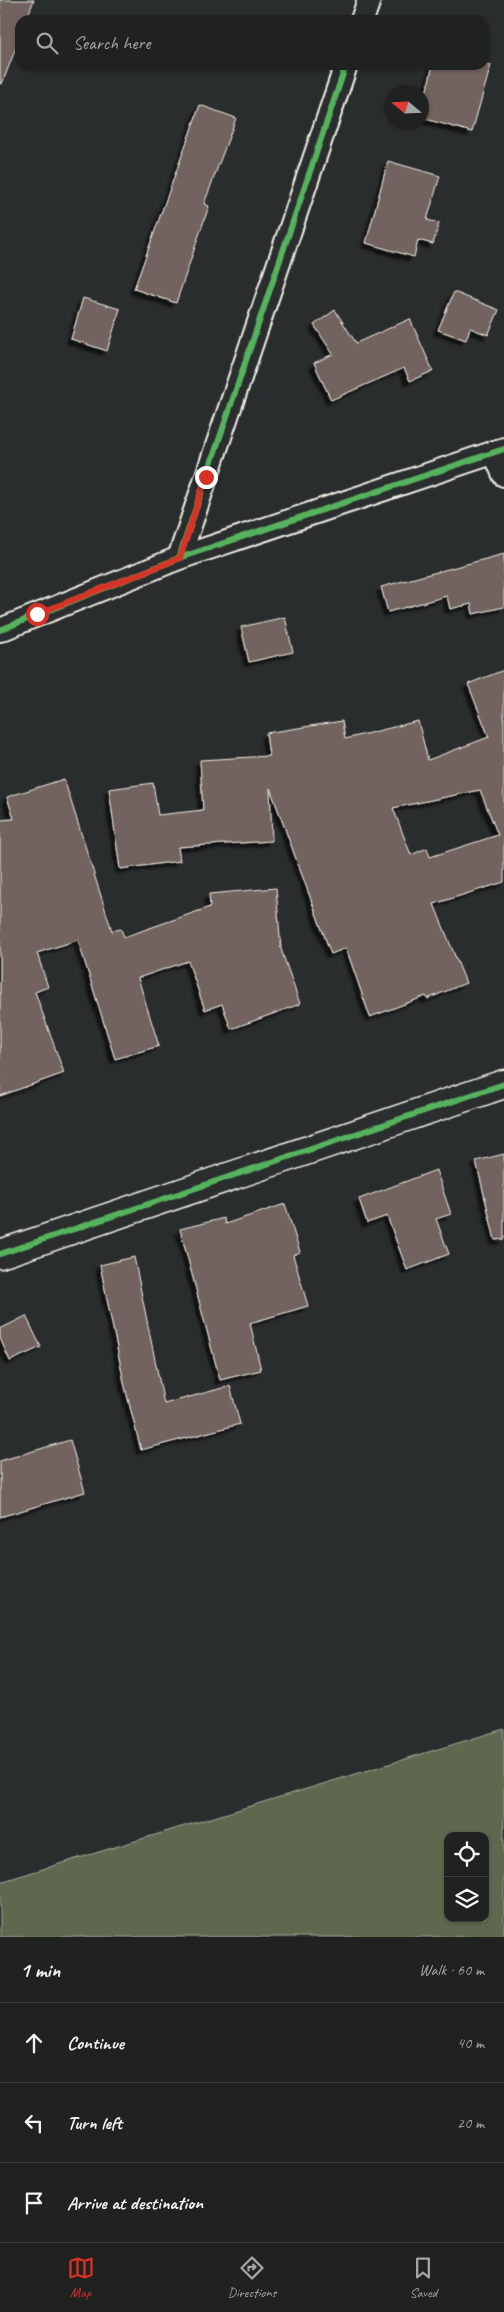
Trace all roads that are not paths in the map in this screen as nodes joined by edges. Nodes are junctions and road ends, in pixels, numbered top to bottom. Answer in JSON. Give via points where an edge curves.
{"nodes":[{"id":1,"x":369,"y":0,"type":"edge"},
{"id":2,"x":364,"y":15,"type":"edge"},
{"id":3,"x":344,"y":70,"type":"edge"},
{"id":4,"x":499,"y":450,"type":"edge"},
{"id":5,"x":504,"y":475,"type":"edge"},
{"id":6,"x":180,"y":558,"type":"junction"},
{"id":7,"x":0,"y":630,"type":"edge"},
{"id":8,"x":504,"y":1084,"type":"edge"},
{"id":9,"x":0,"y":1254,"type":"edge"}],
"edges":[{"from":1,"to":2,"type":"street"},
{"from":3,"to":6,"type":"street"},
{"from":4,"to":5,"type":"street"},
{"from":4,"to":6,"type":"street"},
{"from":6,"to":7,"type":"street"},
{"from":8,"to":9,"type":"street"}]}
